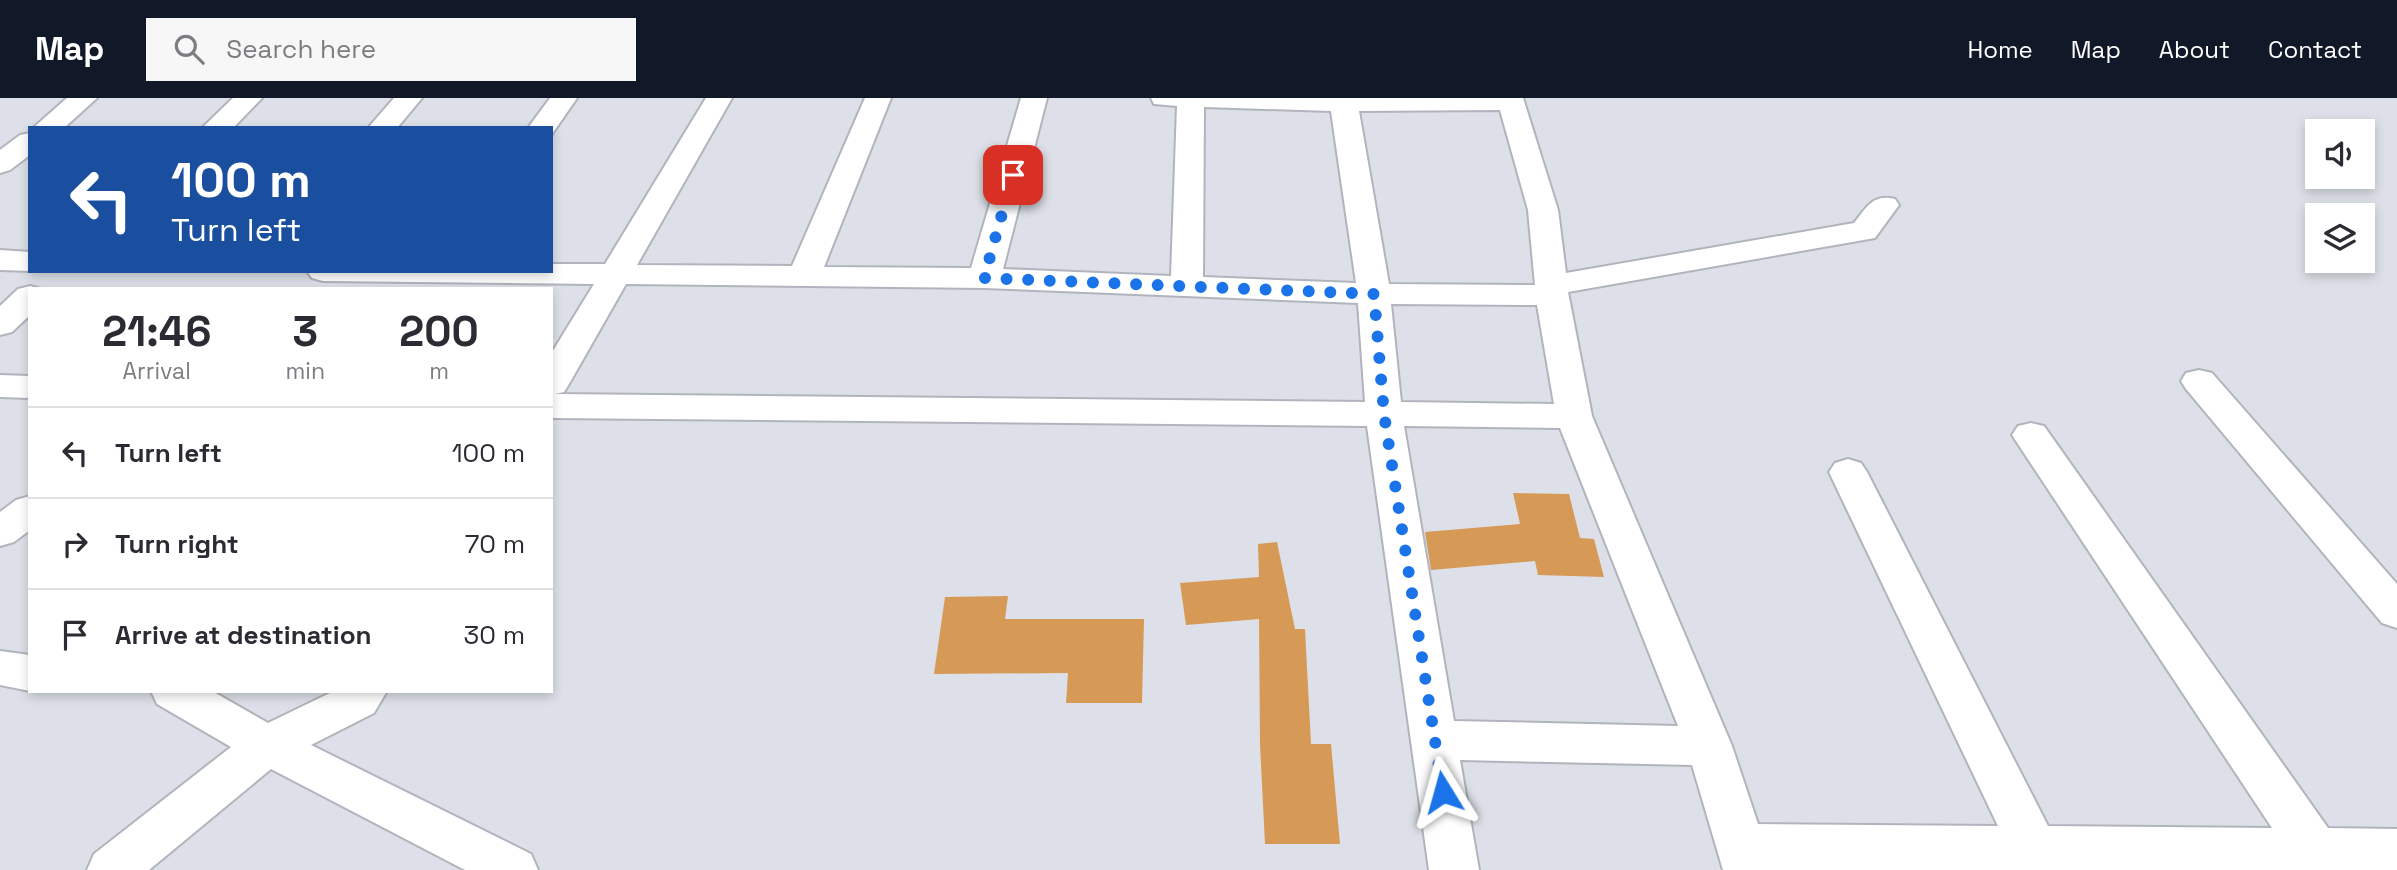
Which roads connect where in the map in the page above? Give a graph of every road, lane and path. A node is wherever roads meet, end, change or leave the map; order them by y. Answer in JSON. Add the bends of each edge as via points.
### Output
{"nodes":[{"id":1,"x":84,"y":98,"type":"edge"},
{"id":2,"x":250,"y":98,"type":"edge"},
{"id":3,"x":409,"y":98,"type":"edge"},
{"id":4,"x":564,"y":98,"type":"edge"},
{"id":5,"x":719,"y":98,"type":"edge"},
{"id":6,"x":878,"y":98,"type":"edge"},
{"id":7,"x":1034,"y":98,"type":"edge"},
{"id":8,"x":1164,"y":98,"type":"edge"},
{"id":9,"x":1191,"y":98,"type":"edge"},
{"id":10,"x":1343,"y":100,"type":"edge"},
{"id":11,"x":1511,"y":100,"type":"edge"},
{"id":12,"x":49,"y":126,"type":"edge"},
{"id":13,"x":218,"y":126,"type":"edge"},
{"id":14,"x":384,"y":126,"type":"edge"},
{"id":15,"x":543,"y":126,"type":"edge"},
{"id":16,"x":1884,"y":205,"type":"dead end"},
{"id":17,"x":0,"y":260,"type":"edge"},
{"id":18,"x":28,"y":262,"type":"edge"},
{"id":19,"x":53,"y":273,"type":"edge"},
{"id":20,"x":354,"y":273,"type":"edge"},
{"id":21,"x":618,"y":273,"type":"junction"},
{"id":22,"x":804,"y":276,"type":"junction"},
{"id":23,"x":433,"y":278,"type":"edge"},
{"id":24,"x":984,"y":278,"type":"junction"},
{"id":25,"x":39,"y":287,"type":"edge"},
{"id":26,"x":1187,"y":288,"type":"junction"},
{"id":27,"x":1551,"y":290,"type":"junction"},
{"id":28,"x":1374,"y":294,"type":"junction"},
{"id":29,"x":28,"y":298,"type":"edge"},
{"id":30,"x":0,"y":325,"type":"edge"},
{"id":31,"x":553,"y":381,"type":"edge"},
{"id":32,"x":2199,"y":381,"type":"dead end"},
{"id":33,"x":0,"y":386,"type":"edge"},
{"id":34,"x":28,"y":387,"type":"edge"},
{"id":35,"x":553,"y":406,"type":"edge"},
{"id":36,"x":1384,"y":414,"type":"junction"},
{"id":37,"x":1574,"y":416,"type":"junction"},
{"id":38,"x":2031,"y":435,"type":"dead end"},
{"id":39,"x":1848,"y":472,"type":"dead end"},
{"id":40,"x":28,"y":511,"type":"edge"},
{"id":41,"x":0,"y":532,"type":"edge"},
{"id":42,"x":2397,"y":612,"type":"edge"},
{"id":43,"x":0,"y":668,"type":"edge"},
{"id":44,"x":28,"y":673,"type":"edge"},
{"id":45,"x":176,"y":693,"type":"edge"},
{"id":46,"x":363,"y":693,"type":"edge"},
{"id":47,"x":1435,"y":740,"type":"junction"},
{"id":48,"x":267,"y":745,"type":"junction"},
{"id":49,"x":1709,"y":746,"type":"junction"},
{"id":50,"x":2397,"y":851,"type":"edge"},
{"id":51,"x":1744,"y":858,"type":"edge"},
{"id":52,"x":2039,"y":859,"type":"edge"},
{"id":53,"x":2321,"y":860,"type":"edge"},
{"id":54,"x":112,"y":870,"type":"edge"},
{"id":55,"x":513,"y":870,"type":"edge"},
{"id":56,"x":1454,"y":870,"type":"edge"}],
"edges":[{"from":1,"to":12,"type":"street"},
{"from":2,"to":13,"type":"street"},
{"from":3,"to":14,"type":"street"},
{"from":4,"to":15,"type":"street"},
{"from":5,"to":21,"type":"street"},
{"from":6,"to":22,"type":"street"},
{"from":7,"to":24,"type":"street"},
{"from":8,"to":9,"type":"street"},
{"from":9,"to":10,"type":"street"},
{"from":9,"to":26,"type":"street"},
{"from":10,"to":11,"type":"street"},
{"from":10,"to":28,"type":"street"},
{"from":11,"to":27,"type":"street","via":[[1543,210]]},
{"from":16,"to":27,"type":"street","via":[[1864,231]]},
{"from":17,"to":18,"type":"street"},
{"from":19,"to":25,"type":"street"},
{"from":20,"to":23,"type":"street"},
{"from":21,"to":22,"type":"street"},
{"from":21,"to":23,"type":"street"},
{"from":21,"to":31,"type":"street"},
{"from":22,"to":24,"type":"street"},
{"from":24,"to":26,"type":"street"},
{"from":26,"to":28,"type":"street"},
{"from":27,"to":28,"type":"street"},
{"from":27,"to":37,"type":"street"},
{"from":28,"to":36,"type":"street"},
{"from":29,"to":30,"type":"street"},
{"from":32,"to":42,"type":"street"},
{"from":33,"to":34,"type":"street"},
{"from":35,"to":36,"type":"street"},
{"from":36,"to":37,"type":"street"},
{"from":36,"to":47,"type":"street"},
{"from":37,"to":49,"type":"street"},
{"from":38,"to":53,"type":"street"},
{"from":39,"to":52,"type":"street"},
{"from":40,"to":41,"type":"street"},
{"from":43,"to":44,"type":"street"},
{"from":45,"to":48,"type":"street"},
{"from":46,"to":48,"type":"street","via":[[358,700]]},
{"from":47,"to":49,"type":"street"},
{"from":47,"to":56,"type":"street"},
{"from":48,"to":54,"type":"street"},
{"from":48,"to":55,"type":"street"},
{"from":49,"to":51,"type":"street"},
{"from":50,"to":53,"type":"street"},
{"from":51,"to":52,"type":"street"},
{"from":52,"to":53,"type":"street"}]}
